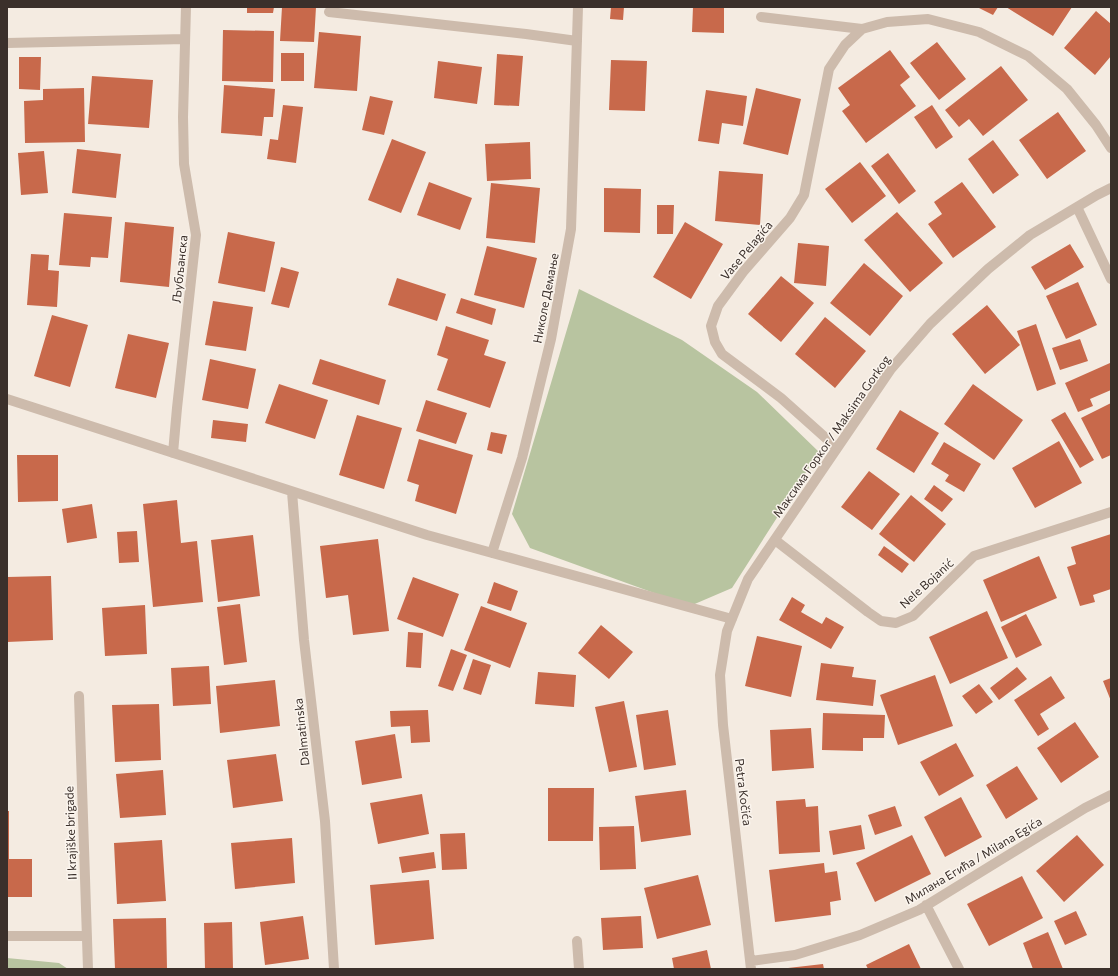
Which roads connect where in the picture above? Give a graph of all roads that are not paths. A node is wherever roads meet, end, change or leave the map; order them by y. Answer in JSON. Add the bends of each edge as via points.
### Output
{"nodes":[{"id":1,"x":186,"y":7,"type":"edge"},
{"id":2,"x":578,"y":7,"type":"edge"},
{"id":3,"x":329,"y":12,"type":"dead end"},
{"id":4,"x":761,"y":16,"type":"dead end"},
{"id":5,"x":862,"y":29,"type":"junction"},
{"id":6,"x":185,"y":39,"type":"junction"},
{"id":7,"x":577,"y":41,"type":"junction"},
{"id":8,"x":7,"y":43,"type":"edge"},
{"id":9,"x":1111,"y":148,"type":"edge"},
{"id":10,"x":1111,"y":188,"type":"edge"},
{"id":11,"x":1077,"y":207,"type":"junction"},
{"id":12,"x":1111,"y":279,"type":"edge"},
{"id":13,"x":7,"y":399,"type":"edge"},
{"id":14,"x":837,"y":448,"type":"junction"},
{"id":15,"x":173,"y":453,"type":"junction"},
{"id":16,"x":292,"y":492,"type":"junction"},
{"id":17,"x":1111,"y":512,"type":"edge"},
{"id":18,"x":775,"y":540,"type":"junction"},
{"id":19,"x":492,"y":553,"type":"junction"},
{"id":20,"x":732,"y":619,"type":"junction"},
{"id":21,"x":78,"y":696,"type":"dead end"},
{"id":22,"x":1111,"y":795,"type":"edge"},
{"id":23,"x":926,"y":905,"type":"junction"},
{"id":24,"x":7,"y":936,"type":"edge"},
{"id":25,"x":87,"y":936,"type":"junction"},
{"id":26,"x":577,"y":941,"type":"dead end"},
{"id":27,"x":751,"y":965,"type":"edge"},
{"id":28,"x":88,"y":969,"type":"edge"},
{"id":29,"x":334,"y":969,"type":"edge"},
{"id":30,"x":579,"y":969,"type":"edge"},
{"id":31,"x":959,"y":969,"type":"edge"}],
"edges":[{"from":1,"to":6,"type":"street","name":"Љубљанска"},
{"from":2,"to":7,"type":"street","name":"Николе Демање"},
{"from":3,"to":7,"type":"street"},
{"from":4,"to":5,"type":"street","name":"Vase Pelagića"},
{"from":5,"to":9,"type":"street","name":"Vase Pelagića","via":[[887,22],[928,19],[979,32],[1028,56],[1067,89]]},
{"from":5,"to":14,"type":"street","name":"Vase Pelagića","via":[[845,45],[829,70],[804,195],[790,218],[743,272],[718,306],[711,326],[722,354],[781,398]]},
{"from":6,"to":8,"type":"street"},
{"from":6,"to":15,"type":"street","name":"Љубљанска","via":[[184,164],[196,236]]},
{"from":7,"to":19,"type":"street","name":"Николе Демање","via":[[572,229],[551,339],[522,458]]},
{"from":10,"to":11,"type":"street","name":"Максима Горког / Maksima Gorkog"},
{"from":11,"to":12,"type":"street"},
{"from":11,"to":14,"type":"street","name":"Максима Горког / Maksima Gorkog","via":[[1030,235],[988,269],[930,324],[891,369]]},
{"from":13,"to":15,"type":"street"},
{"from":14,"to":18,"type":"street","name":"Максима Горког / Maksima Gorkog"},
{"from":15,"to":16,"type":"street"},
{"from":16,"to":19,"type":"street","via":[[427,536]]},
{"from":16,"to":29,"type":"street","name":"Dalmatinska","via":[[304,640],[325,822]]},
{"from":17,"to":18,"type":"street","name":"Nele Bojanić","via":[[974,556],[912,616],[896,623],[881,621]]},
{"from":18,"to":20,"type":"street","name":"Максима Горког / Maksima Gorkog","via":[[748,579]]},
{"from":19,"to":20,"type":"street"},
{"from":20,"to":27,"type":"street","name":"Petra Kočića","via":[[727,631],[720,675],[722,726]]},
{"from":21,"to":25,"type":"street","name":"II krajiške brigade"},
{"from":22,"to":23,"type":"street","name":"Милана Егића / Milana Egića","via":[[1085,808]]},
{"from":23,"to":27,"type":"street","name":"Милана Егића / Milana Egića","via":[[860,935],[795,955]]},
{"from":23,"to":31,"type":"street"},
{"from":24,"to":25,"type":"street"},
{"from":25,"to":28,"type":"street","name":"II krajiške brigade"},
{"from":26,"to":30,"type":"street"}]}
